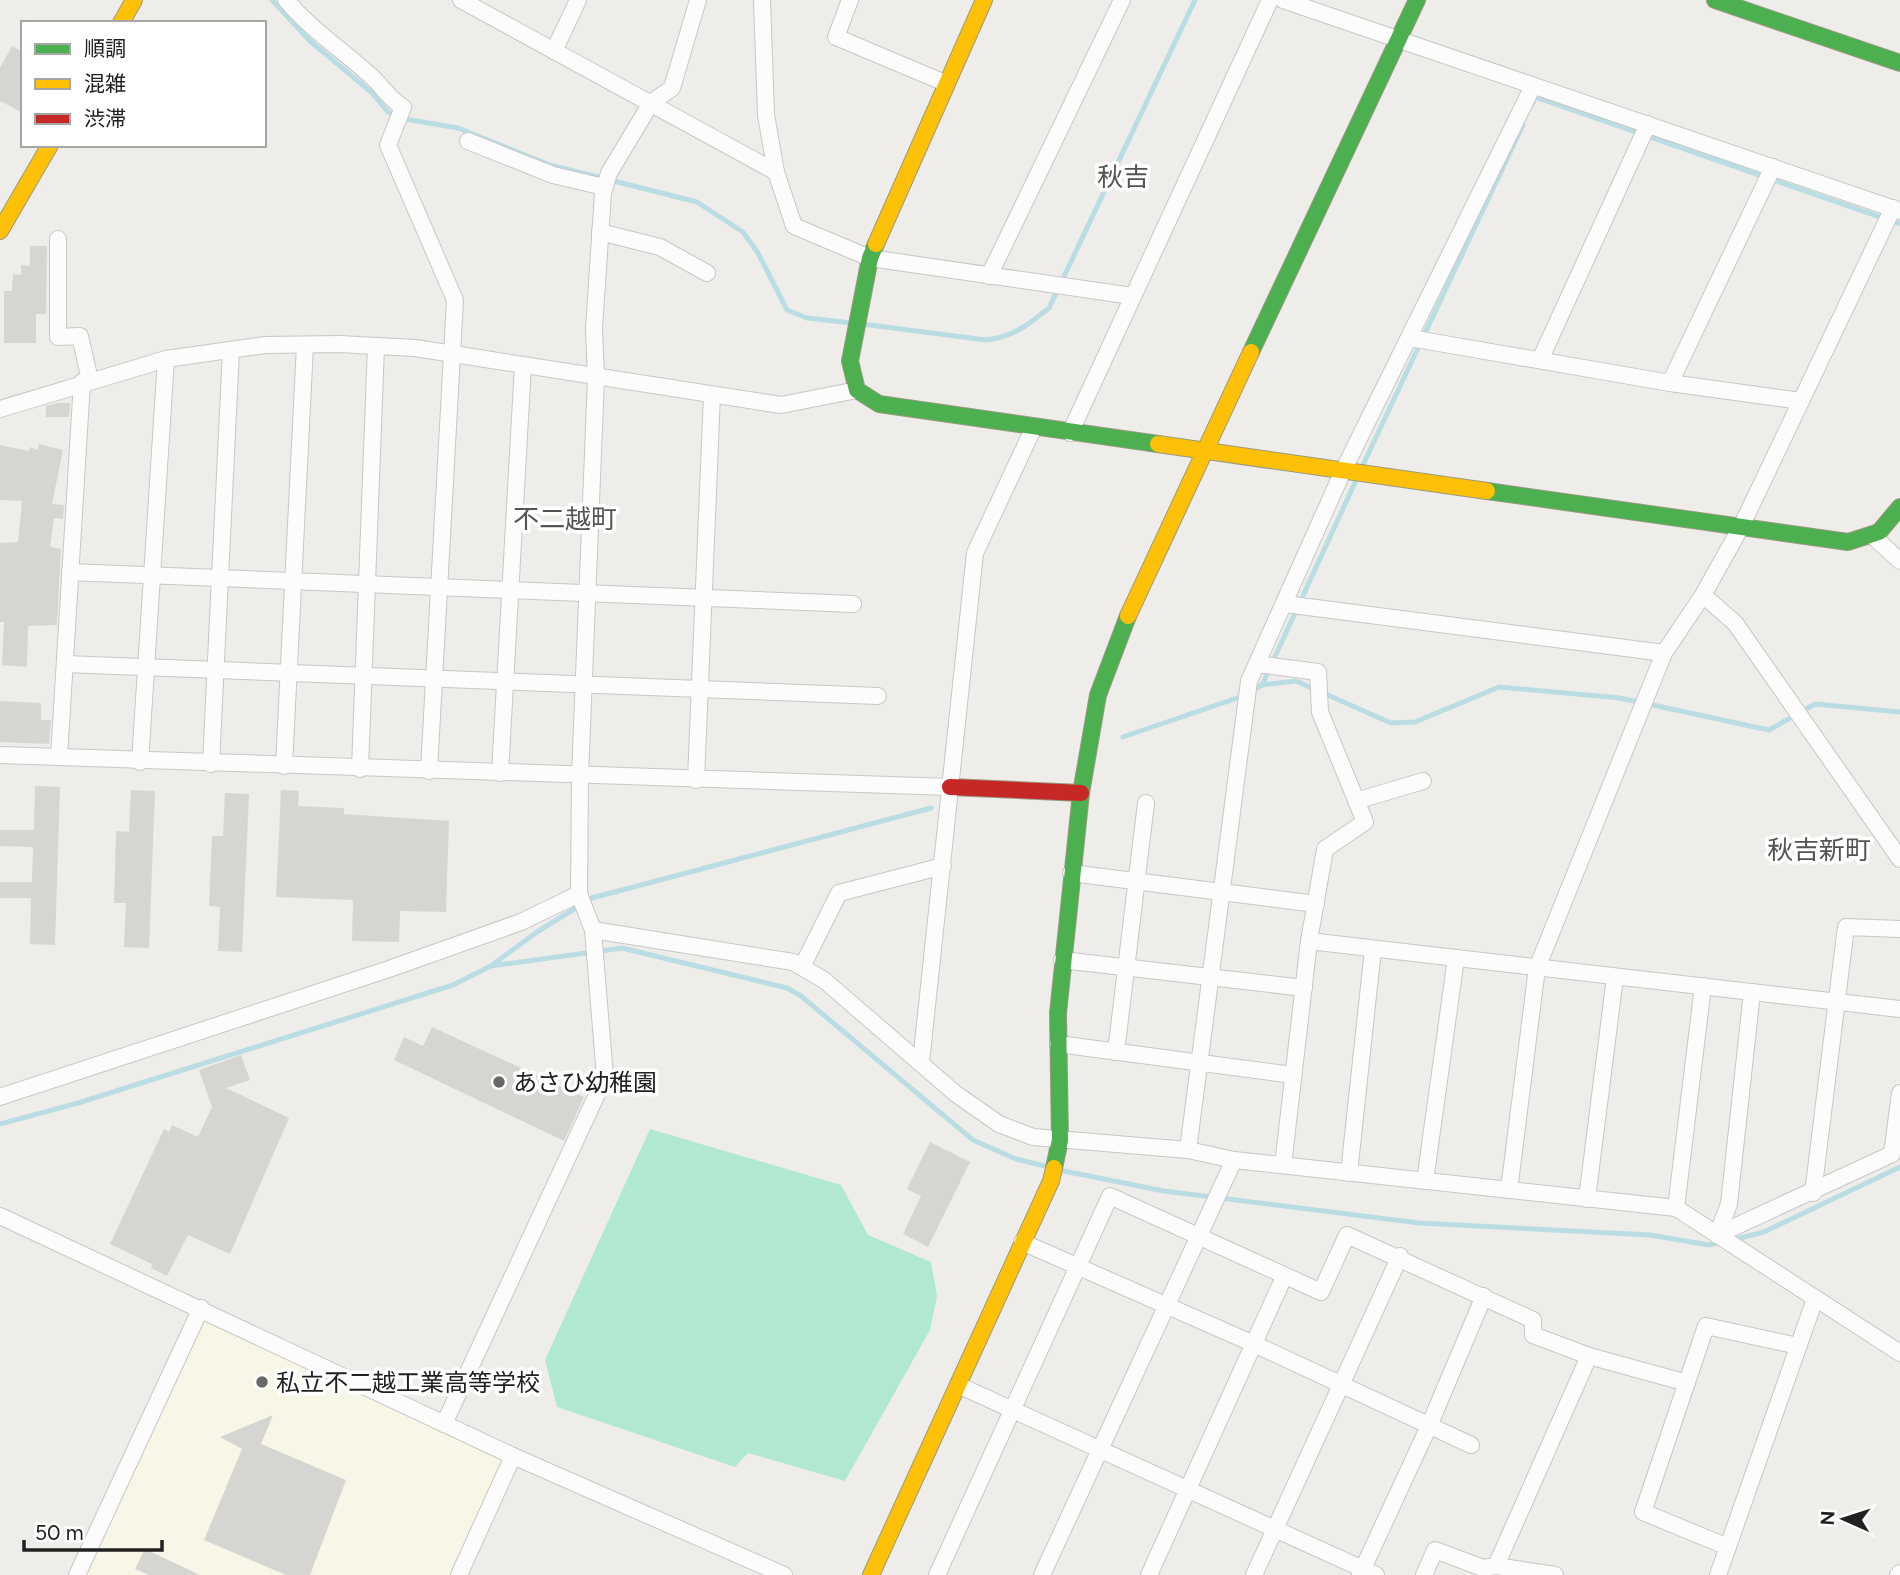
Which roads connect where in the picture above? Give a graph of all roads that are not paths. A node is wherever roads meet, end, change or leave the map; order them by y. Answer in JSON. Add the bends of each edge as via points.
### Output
{"nodes":[{"id":1,"x":134,"y":0,"type":"edge"},
{"id":2,"x":286,"y":0,"type":"edge"},
{"id":3,"x":461,"y":0,"type":"edge"},
{"id":4,"x":578,"y":0,"type":"edge"},
{"id":5,"x":698,"y":0,"type":"edge"},
{"id":6,"x":762,"y":0,"type":"edge"},
{"id":7,"x":850,"y":0,"type":"edge"},
{"id":8,"x":984,"y":0,"type":"edge"},
{"id":9,"x":1122,"y":0,"type":"edge"},
{"id":10,"x":1270,"y":0,"type":"edge"},
{"id":11,"x":1283,"y":0,"type":"edge"},
{"id":12,"x":1417,"y":0,"type":"edge"},
{"id":13,"x":1715,"y":0,"type":"edge"},
{"id":14,"x":122,"y":21,"type":"edge"},
{"id":15,"x":1398,"y":41,"type":"junction"},
{"id":16,"x":554,"y":51,"type":"junction"},
{"id":17,"x":1900,"y":63,"type":"edge"},
{"id":18,"x":945,"y":83,"type":"junction"},
{"id":19,"x":1533,"y":86,"type":"junction"},
{"id":20,"x":651,"y":103,"type":"junction"},
{"id":21,"x":1648,"y":124,"type":"junction"},
{"id":22,"x":468,"y":141,"type":"dead end"},
{"id":23,"x":49,"y":147,"type":"edge"},
{"id":24,"x":1773,"y":167,"type":"junction"},
{"id":25,"x":776,"y":172,"type":"junction"},
{"id":26,"x":607,"y":180,"type":"junction"},
{"id":27,"x":1896,"y":209,"type":"edge"},
{"id":28,"x":0,"y":230,"type":"edge"},
{"id":29,"x":600,"y":232,"type":"junction"},
{"id":30,"x":58,"y":239,"type":"dead end"},
{"id":31,"x":870,"y":258,"type":"junction"},
{"id":32,"x":707,"y":273,"type":"dead end"},
{"id":33,"x":989,"y":276,"type":"junction"},
{"id":34,"x":1132,"y":296,"type":"junction"},
{"id":35,"x":1410,"y":338,"type":"junction"},
{"id":36,"x":306,"y":345,"type":"junction"},
{"id":37,"x":376,"y":346,"type":"junction"},
{"id":38,"x":231,"y":350,"type":"junction"},
{"id":39,"x":450,"y":354,"type":"junction"},
{"id":40,"x":166,"y":359,"type":"junction"},
{"id":41,"x":1540,"y":360,"type":"junction"},
{"id":42,"x":523,"y":365,"type":"junction"},
{"id":43,"x":596,"y":378,"type":"junction"},
{"id":44,"x":86,"y":381,"type":"junction"},
{"id":45,"x":1670,"y":383,"type":"junction"},
{"id":46,"x":857,"y":390,"type":"junction"},
{"id":47,"x":712,"y":395,"type":"junction"},
{"id":48,"x":1801,"y":401,"type":"junction"},
{"id":49,"x":0,"y":409,"type":"edge"},
{"id":50,"x":1034,"y":427,"type":"junction"},
{"id":51,"x":1070,"y":433,"type":"junction"},
{"id":52,"x":1203,"y":452,"type":"junction"},
{"id":53,"x":1343,"y":471,"type":"junction"},
{"id":54,"x":1900,"y":507,"type":"edge"},
{"id":55,"x":1741,"y":527,"type":"junction"},
{"id":56,"x":1875,"y":538,"type":"junction"},
{"id":57,"x":1900,"y":561,"type":"edge"},
{"id":58,"x":70,"y":572,"type":"junction"},
{"id":59,"x":152,"y":576,"type":"junction"},
{"id":60,"x":219,"y":579,"type":"junction"},
{"id":61,"x":293,"y":581,"type":"junction"},
{"id":62,"x":367,"y":584,"type":"junction"},
{"id":63,"x":439,"y":587,"type":"junction"},
{"id":64,"x":510,"y":590,"type":"junction"},
{"id":65,"x":587,"y":593,"type":"junction"},
{"id":66,"x":1703,"y":595,"type":"junction"},
{"id":67,"x":703,"y":598,"type":"junction"},
{"id":68,"x":853,"y":604,"type":"dead end"},
{"id":69,"x":1285,"y":604,"type":"junction"},
{"id":70,"x":1664,"y":653,"type":"junction"},
{"id":71,"x":65,"y":664,"type":"junction"},
{"id":72,"x":1257,"y":664,"type":"junction"},
{"id":73,"x":146,"y":667,"type":"junction"},
{"id":74,"x":215,"y":670,"type":"junction"},
{"id":75,"x":289,"y":673,"type":"junction"},
{"id":76,"x":364,"y":676,"type":"junction"},
{"id":77,"x":434,"y":678,"type":"junction"},
{"id":78,"x":505,"y":681,"type":"junction"},
{"id":79,"x":584,"y":684,"type":"junction"},
{"id":80,"x":699,"y":689,"type":"junction"},
{"id":81,"x":878,"y":696,"type":"dead end"},
{"id":82,"x":0,"y":755,"type":"edge"},
{"id":83,"x":59,"y":757,"type":"junction"},
{"id":84,"x":140,"y":762,"type":"junction"},
{"id":85,"x":211,"y":764,"type":"junction"},
{"id":86,"x":284,"y":766,"type":"junction"},
{"id":87,"x":360,"y":769,"type":"junction"},
{"id":88,"x":429,"y":771,"type":"junction"},
{"id":89,"x":500,"y":773,"type":"junction"},
{"id":90,"x":580,"y":776,"type":"junction"},
{"id":91,"x":696,"y":780,"type":"junction"},
{"id":92,"x":1423,"y":781,"type":"dead end"},
{"id":93,"x":950,"y":788,"type":"junction"},
{"id":94,"x":1081,"y":793,"type":"junction"},
{"id":95,"x":1356,"y":800,"type":"junction"},
{"id":96,"x":1146,"y":803,"type":"dead end"},
{"id":97,"x":1900,"y":859,"type":"edge"},
{"id":98,"x":943,"y":866,"type":"junction"},
{"id":99,"x":1071,"y":873,"type":"junction"},
{"id":100,"x":1137,"y":881,"type":"junction"},
{"id":101,"x":1221,"y":892,"type":"junction"},
{"id":102,"x":579,"y":894,"type":"junction"},
{"id":103,"x":1316,"y":904,"type":"junction"},
{"id":104,"x":1900,"y":929,"type":"edge"},
{"id":105,"x":593,"y":930,"type":"junction"},
{"id":106,"x":1309,"y":941,"type":"junction"},
{"id":107,"x":1373,"y":949,"type":"junction"},
{"id":108,"x":1456,"y":958,"type":"junction"},
{"id":109,"x":1062,"y":960,"type":"junction"},
{"id":110,"x":802,"y":967,"type":"junction"},
{"id":111,"x":1126,"y":968,"type":"junction"},
{"id":112,"x":1537,"y":968,"type":"junction"},
{"id":113,"x":1615,"y":977,"type":"junction"},
{"id":114,"x":1210,"y":978,"type":"junction"},
{"id":115,"x":1703,"y":986,"type":"junction"},
{"id":116,"x":1304,"y":988,"type":"junction"},
{"id":117,"x":1752,"y":992,"type":"junction"},
{"id":118,"x":1837,"y":1002,"type":"junction"},
{"id":119,"x":1900,"y":1009,"type":"edge"},
{"id":120,"x":1058,"y":1044,"type":"junction"},
{"id":121,"x":1116,"y":1052,"type":"junction"},
{"id":122,"x":921,"y":1062,"type":"junction"},
{"id":123,"x":1199,"y":1062,"type":"junction"},
{"id":124,"x":1293,"y":1075,"type":"junction"},
{"id":125,"x":1900,"y":1093,"type":"edge"},
{"id":126,"x":0,"y":1097,"type":"edge"},
{"id":127,"x":1060,"y":1140,"type":"junction"},
{"id":128,"x":1188,"y":1150,"type":"junction"},
{"id":129,"x":1234,"y":1160,"type":"junction"},
{"id":130,"x":1283,"y":1165,"type":"junction"},
{"id":131,"x":1349,"y":1173,"type":"junction"},
{"id":132,"x":1425,"y":1181,"type":"junction"},
{"id":133,"x":1509,"y":1190,"type":"junction"},
{"id":134,"x":1813,"y":1193,"type":"junction"},
{"id":135,"x":1587,"y":1199,"type":"junction"},
{"id":136,"x":1676,"y":1208,"type":"junction"},
{"id":137,"x":0,"y":1216,"type":"edge"},
{"id":138,"x":1717,"y":1235,"type":"junction"},
{"id":139,"x":1199,"y":1236,"type":"junction"},
{"id":140,"x":1022,"y":1242,"type":"junction"},
{"id":141,"x":1400,"y":1256,"type":"junction"},
{"id":142,"x":1079,"y":1266,"type":"junction"},
{"id":143,"x":1284,"y":1277,"type":"junction"},
{"id":144,"x":1484,"y":1296,"type":"junction"},
{"id":145,"x":1815,"y":1299,"type":"junction"},
{"id":146,"x":1167,"y":1306,"type":"junction"},
{"id":147,"x":201,"y":1308,"type":"junction"},
{"id":148,"x":1254,"y":1344,"type":"junction"},
{"id":149,"x":1798,"y":1346,"type":"junction"},
{"id":150,"x":1900,"y":1353,"type":"edge"},
{"id":151,"x":1589,"y":1356,"type":"junction"},
{"id":152,"x":1687,"y":1383,"type":"junction"},
{"id":153,"x":1340,"y":1384,"type":"junction"},
{"id":154,"x":958,"y":1385,"type":"junction"},
{"id":155,"x":1013,"y":1411,"type":"junction"},
{"id":156,"x":444,"y":1423,"type":"junction"},
{"id":157,"x":1429,"y":1426,"type":"junction"},
{"id":158,"x":1471,"y":1446,"type":"dead end"},
{"id":159,"x":1099,"y":1451,"type":"junction"},
{"id":160,"x":513,"y":1456,"type":"junction"},
{"id":161,"x":1188,"y":1490,"type":"junction"},
{"id":162,"x":1275,"y":1529,"type":"junction"},
{"id":163,"x":1728,"y":1547,"type":"junction"},
{"id":164,"x":1496,"y":1566,"type":"junction"},
{"id":165,"x":1366,"y":1573,"type":"edge"},
{"id":166,"x":77,"y":1575,"type":"edge"},
{"id":167,"x":458,"y":1575,"type":"edge"},
{"id":168,"x":784,"y":1575,"type":"edge"},
{"id":169,"x":871,"y":1575,"type":"edge"},
{"id":170,"x":937,"y":1575,"type":"edge"},
{"id":171,"x":1042,"y":1575,"type":"edge"},
{"id":172,"x":1149,"y":1575,"type":"edge"},
{"id":173,"x":1254,"y":1575,"type":"edge"},
{"id":174,"x":1424,"y":1575,"type":"edge"},
{"id":175,"x":1555,"y":1575,"type":"edge"},
{"id":176,"x":1718,"y":1575,"type":"edge"}],
"edges":[{"from":1,"to":14,"type":"street"},
{"from":2,"to":39,"type":"street","via":[[307,25],[339,47],[403,107],[388,145],[455,300]]},
{"from":3,"to":16,"type":"street"},
{"from":4,"to":16,"type":"street"},
{"from":5,"to":20,"type":"street","via":[[672,88]]},
{"from":6,"to":25,"type":"street","via":[[766,115]]},
{"from":7,"to":18,"type":"street","via":[[836,37]]},
{"from":8,"to":18,"type":"street"},
{"from":9,"to":33,"type":"street"},
{"from":10,"to":34,"type":"street"},
{"from":11,"to":15,"type":"street"},
{"from":12,"to":15,"type":"street"},
{"from":13,"to":17,"type":"street"},
{"from":15,"to":19,"type":"street"},
{"from":15,"to":52,"type":"street"},
{"from":16,"to":20,"type":"street"},
{"from":18,"to":31,"type":"street"},
{"from":19,"to":21,"type":"street"},
{"from":19,"to":35,"type":"street"},
{"from":20,"to":25,"type":"street"},
{"from":20,"to":26,"type":"street"},
{"from":21,"to":24,"type":"street"},
{"from":21,"to":41,"type":"street"},
{"from":22,"to":26,"type":"street","via":[[553,174]]},
{"from":23,"to":28,"type":"street"},
{"from":24,"to":27,"type":"street"},
{"from":24,"to":45,"type":"street"},
{"from":25,"to":31,"type":"street","via":[[794,226]]},
{"from":26,"to":29,"type":"street"},
{"from":27,"to":48,"type":"street"},
{"from":29,"to":32,"type":"street","via":[[660,247]]},
{"from":29,"to":43,"type":"street"},
{"from":30,"to":44,"type":"street","via":[[58,337],[80,336]]},
{"from":31,"to":33,"type":"street"},
{"from":31,"to":46,"type":"street","via":[[850,361]]},
{"from":33,"to":34,"type":"street"},
{"from":34,"to":51,"type":"street"},
{"from":35,"to":41,"type":"street"},
{"from":35,"to":53,"type":"street"},
{"from":36,"to":37,"type":"street"},
{"from":36,"to":38,"type":"street"},
{"from":36,"to":61,"type":"street"},
{"from":37,"to":39,"type":"street"},
{"from":37,"to":62,"type":"street"},
{"from":38,"to":40,"type":"street"},
{"from":38,"to":60,"type":"street"},
{"from":39,"to":42,"type":"street"},
{"from":39,"to":63,"type":"street"},
{"from":40,"to":44,"type":"street"},
{"from":40,"to":59,"type":"street"},
{"from":41,"to":45,"type":"street"},
{"from":42,"to":43,"type":"street"},
{"from":42,"to":64,"type":"street"},
{"from":43,"to":47,"type":"street"},
{"from":43,"to":65,"type":"street"},
{"from":44,"to":49,"type":"street"},
{"from":44,"to":58,"type":"street"},
{"from":45,"to":48,"type":"street"},
{"from":46,"to":47,"type":"street","via":[[780,405]]},
{"from":46,"to":50,"type":"street","via":[[879,404]]},
{"from":47,"to":67,"type":"street"},
{"from":48,"to":55,"type":"street"},
{"from":50,"to":51,"type":"street"},
{"from":50,"to":93,"type":"street","via":[[975,553]]},
{"from":51,"to":52,"type":"street"},
{"from":52,"to":53,"type":"street"},
{"from":52,"to":94,"type":"street","via":[[1131,607],[1098,695]]},
{"from":53,"to":55,"type":"street"},
{"from":53,"to":69,"type":"street"},
{"from":54,"to":56,"type":"street","via":[[1894,521]]},
{"from":55,"to":56,"type":"street","via":[[1848,541]]},
{"from":55,"to":66,"type":"street"},
{"from":56,"to":57,"type":"street"},
{"from":58,"to":59,"type":"street"},
{"from":58,"to":71,"type":"street"},
{"from":59,"to":60,"type":"street"},
{"from":59,"to":73,"type":"street"},
{"from":60,"to":61,"type":"street"},
{"from":60,"to":74,"type":"street"},
{"from":61,"to":62,"type":"street"},
{"from":61,"to":75,"type":"street"},
{"from":62,"to":63,"type":"street"},
{"from":62,"to":76,"type":"street"},
{"from":63,"to":64,"type":"street"},
{"from":63,"to":77,"type":"street"},
{"from":64,"to":65,"type":"street"},
{"from":64,"to":78,"type":"street"},
{"from":65,"to":67,"type":"street"},
{"from":65,"to":79,"type":"street"},
{"from":66,"to":70,"type":"street"},
{"from":66,"to":97,"type":"street","via":[[1735,623]]},
{"from":67,"to":68,"type":"street"},
{"from":67,"to":80,"type":"street"},
{"from":69,"to":70,"type":"street"},
{"from":69,"to":72,"type":"street"},
{"from":70,"to":112,"type":"street"},
{"from":71,"to":73,"type":"street"},
{"from":71,"to":83,"type":"street"},
{"from":72,"to":95,"type":"street","via":[[1318,672],[1320,712]]},
{"from":72,"to":101,"type":"street","via":[[1249,681]]},
{"from":73,"to":74,"type":"street"},
{"from":73,"to":84,"type":"street"},
{"from":74,"to":75,"type":"street"},
{"from":74,"to":85,"type":"street"},
{"from":75,"to":76,"type":"street"},
{"from":75,"to":86,"type":"street"},
{"from":76,"to":77,"type":"street"},
{"from":76,"to":87,"type":"street"},
{"from":77,"to":78,"type":"street"},
{"from":77,"to":88,"type":"street"},
{"from":78,"to":79,"type":"street"},
{"from":78,"to":89,"type":"street"},
{"from":79,"to":80,"type":"street"},
{"from":79,"to":90,"type":"street"},
{"from":80,"to":81,"type":"street"},
{"from":80,"to":91,"type":"street"},
{"from":82,"to":83,"type":"street"},
{"from":83,"to":84,"type":"street"},
{"from":84,"to":85,"type":"street"},
{"from":85,"to":86,"type":"street"},
{"from":86,"to":87,"type":"street"},
{"from":87,"to":88,"type":"street"},
{"from":88,"to":89,"type":"street"},
{"from":89,"to":90,"type":"street"},
{"from":90,"to":91,"type":"street"},
{"from":90,"to":102,"type":"street"},
{"from":91,"to":93,"type":"street"},
{"from":92,"to":95,"type":"street"},
{"from":93,"to":94,"type":"street"},
{"from":93,"to":98,"type":"street"},
{"from":94,"to":99,"type":"street"},
{"from":95,"to":103,"type":"street","via":[[1364,822],[1325,849]]},
{"from":96,"to":100,"type":"street"},
{"from":98,"to":110,"type":"street","via":[[839,893]]},
{"from":98,"to":122,"type":"street"},
{"from":99,"to":100,"type":"street"},
{"from":99,"to":109,"type":"street"},
{"from":100,"to":101,"type":"street"},
{"from":100,"to":111,"type":"street"},
{"from":101,"to":103,"type":"street"},
{"from":101,"to":114,"type":"street"},
{"from":102,"to":105,"type":"street"},
{"from":102,"to":126,"type":"street","via":[[521,922],[389,969]]},
{"from":103,"to":106,"type":"street"},
{"from":104,"to":118,"type":"street","via":[[1846,927]]},
{"from":105,"to":110,"type":"street"},
{"from":105,"to":156,"type":"street","via":[[605,1077]]},
{"from":106,"to":107,"type":"street"},
{"from":106,"to":116,"type":"street"},
{"from":107,"to":108,"type":"street"},
{"from":107,"to":131,"type":"street"},
{"from":108,"to":112,"type":"street"},
{"from":108,"to":132,"type":"street"},
{"from":109,"to":111,"type":"street"},
{"from":109,"to":120,"type":"street"},
{"from":110,"to":122,"type":"street","via":[[824,980]]},
{"from":111,"to":114,"type":"street"},
{"from":111,"to":121,"type":"street"},
{"from":112,"to":113,"type":"street"},
{"from":112,"to":133,"type":"street"},
{"from":113,"to":115,"type":"street"},
{"from":113,"to":135,"type":"street"},
{"from":114,"to":116,"type":"street"},
{"from":114,"to":123,"type":"street"},
{"from":115,"to":117,"type":"street"},
{"from":115,"to":136,"type":"street"},
{"from":116,"to":124,"type":"street"},
{"from":117,"to":118,"type":"street"},
{"from":117,"to":138,"type":"street","via":[[1729,1204]]},
{"from":118,"to":119,"type":"street"},
{"from":118,"to":134,"type":"street"},
{"from":120,"to":121,"type":"street"},
{"from":120,"to":127,"type":"street"},
{"from":121,"to":123,"type":"street"},
{"from":122,"to":127,"type":"street","via":[[999,1124]]},
{"from":123,"to":124,"type":"street"},
{"from":123,"to":128,"type":"street"},
{"from":124,"to":130,"type":"street"},
{"from":125,"to":134,"type":"street","via":[[1892,1154]]},
{"from":127,"to":128,"type":"street"},
{"from":127,"to":140,"type":"street","via":[[1051,1181]]},
{"from":128,"to":129,"type":"street"},
{"from":129,"to":130,"type":"street"},
{"from":129,"to":139,"type":"street"},
{"from":130,"to":131,"type":"street"},
{"from":131,"to":132,"type":"street"},
{"from":132,"to":133,"type":"street"},
{"from":133,"to":135,"type":"street"},
{"from":134,"to":138,"type":"street"},
{"from":135,"to":136,"type":"street"},
{"from":136,"to":138,"type":"street"},
{"from":137,"to":147,"type":"street"},
{"from":138,"to":145,"type":"street"},
{"from":139,"to":142,"type":"street","via":[[1110,1195]]},
{"from":139,"to":143,"type":"street"},
{"from":139,"to":146,"type":"street"},
{"from":140,"to":142,"type":"street"},
{"from":140,"to":154,"type":"street"},
{"from":141,"to":143,"type":"street","via":[[1347,1235],[1321,1292]]},
{"from":141,"to":144,"type":"street"},
{"from":141,"to":153,"type":"street"},
{"from":142,"to":146,"type":"street"},
{"from":142,"to":155,"type":"street"},
{"from":143,"to":148,"type":"street"},
{"from":144,"to":151,"type":"street","via":[[1533,1320],[1533,1335]]},
{"from":144,"to":157,"type":"street"},
{"from":145,"to":149,"type":"street"},
{"from":145,"to":150,"type":"street"},
{"from":146,"to":148,"type":"street"},
{"from":146,"to":159,"type":"street"},
{"from":147,"to":156,"type":"street"},
{"from":147,"to":166,"type":"street"},
{"from":148,"to":153,"type":"street"},
{"from":148,"to":161,"type":"street"},
{"from":149,"to":152,"type":"street","via":[[1706,1326]]},
{"from":149,"to":163,"type":"street"},
{"from":151,"to":152,"type":"street"},
{"from":151,"to":164,"type":"street"},
{"from":152,"to":163,"type":"street","via":[[1643,1512]]},
{"from":153,"to":157,"type":"street"},
{"from":153,"to":162,"type":"street"},
{"from":154,"to":155,"type":"street"},
{"from":154,"to":169,"type":"street"},
{"from":155,"to":159,"type":"street"},
{"from":155,"to":170,"type":"street"},
{"from":156,"to":160,"type":"street"},
{"from":157,"to":158,"type":"street"},
{"from":157,"to":165,"type":"street"},
{"from":159,"to":161,"type":"street"},
{"from":159,"to":171,"type":"street"},
{"from":160,"to":167,"type":"street"},
{"from":160,"to":168,"type":"street"},
{"from":161,"to":162,"type":"street"},
{"from":161,"to":172,"type":"street"},
{"from":162,"to":165,"type":"street"},
{"from":162,"to":173,"type":"street"},
{"from":163,"to":176,"type":"street"},
{"from":164,"to":174,"type":"street","via":[[1483,1568],[1435,1550]]},
{"from":164,"to":175,"type":"street"}]}
